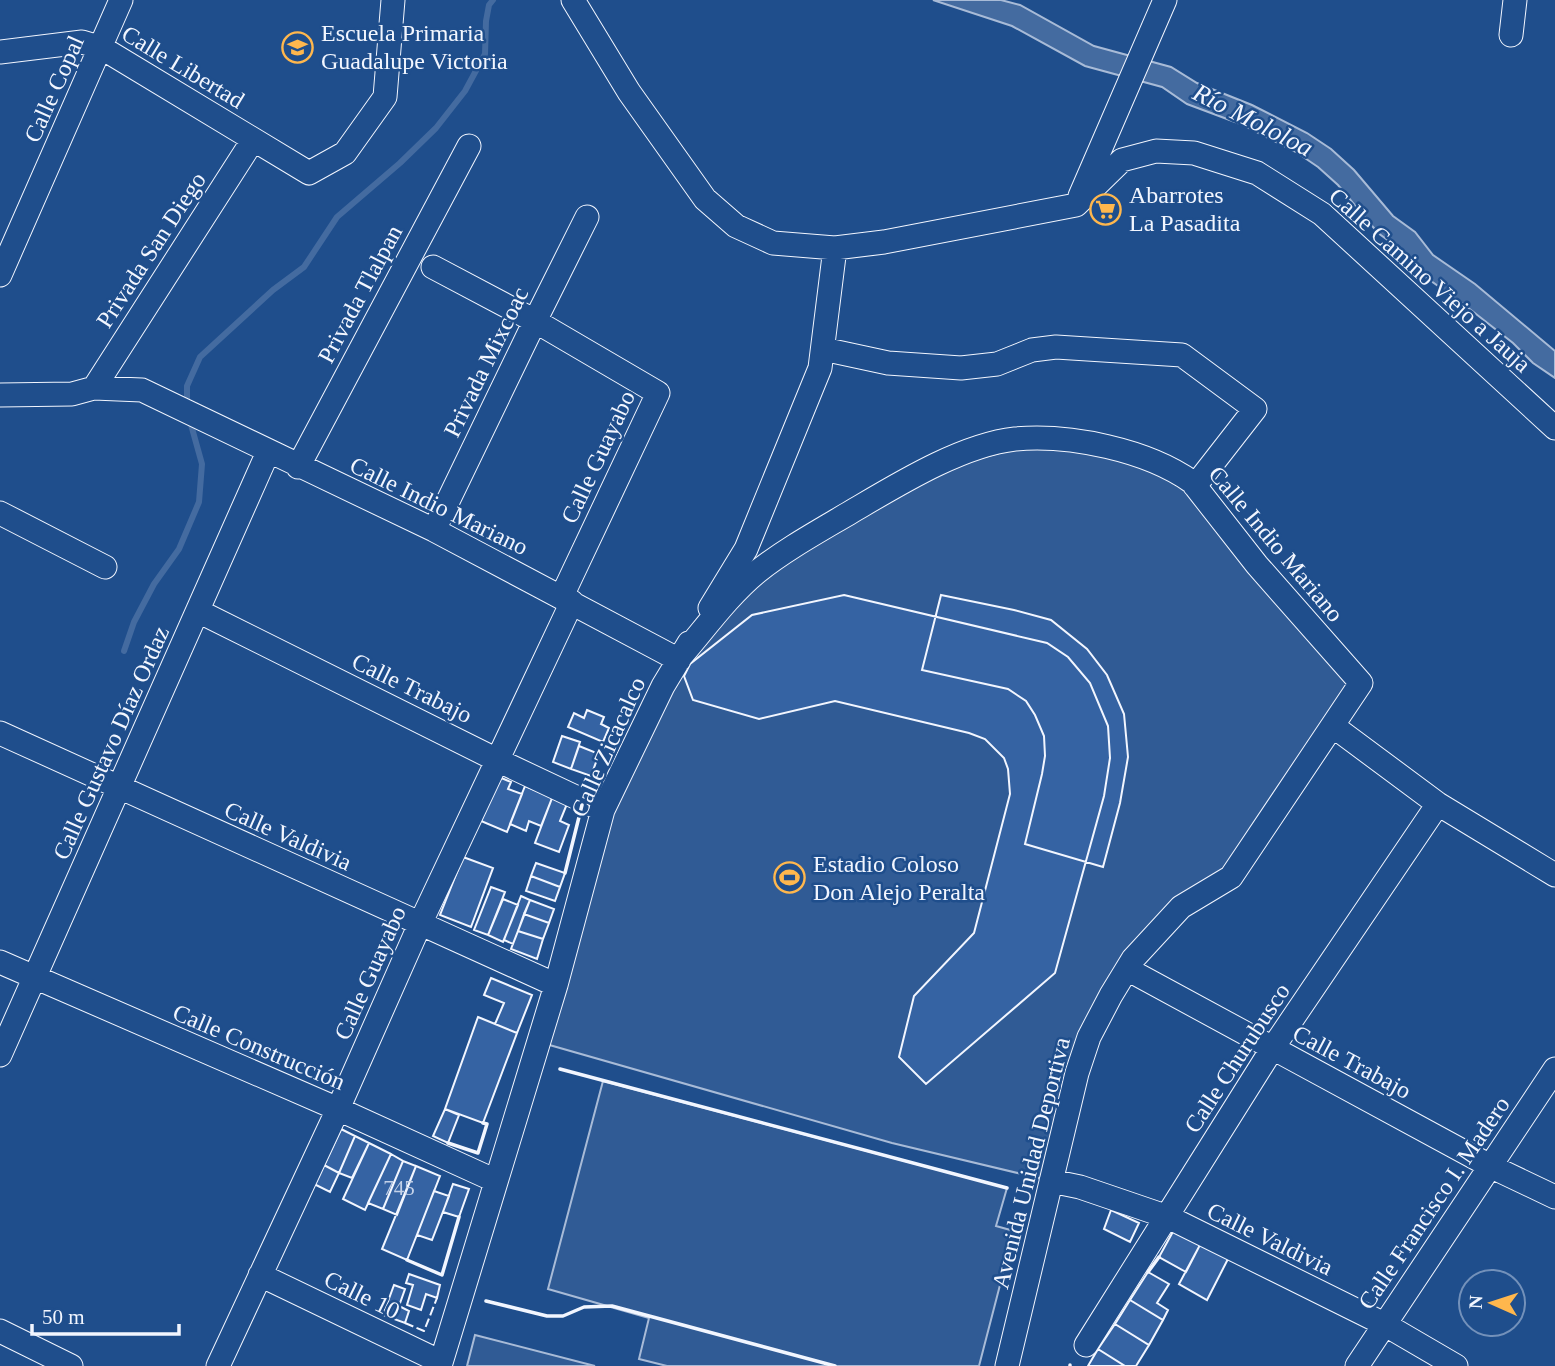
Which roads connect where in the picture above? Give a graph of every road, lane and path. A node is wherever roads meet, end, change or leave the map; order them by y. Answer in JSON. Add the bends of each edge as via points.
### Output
{"nodes":[{"id":1,"x":121,"y":0,"type":"edge"},
{"id":2,"x":393,"y":0,"type":"edge"},
{"id":3,"x":573,"y":0,"type":"edge"},
{"id":4,"x":1165,"y":0,"type":"edge"},
{"id":5,"x":1516,"y":0,"type":"edge"},
{"id":6,"x":1511,"y":35,"type":"dead end"},
{"id":7,"x":102,"y":48,"type":"junction"},
{"id":8,"x":0,"y":52,"type":"edge"},
{"id":9,"x":253,"y":140,"type":"junction"},
{"id":10,"x":469,"y":146,"type":"dead end"},
{"id":11,"x":1076,"y":205,"type":"junction"},
{"id":12,"x":587,"y":217,"type":"dead end"},
{"id":13,"x":835,"y":248,"type":"junction"},
{"id":14,"x":433,"y":267,"type":"dead end"},
{"id":15,"x":0,"y":275,"type":"edge"},
{"id":16,"x":535,"y":321,"type":"junction"},
{"id":17,"x":823,"y":349,"type":"junction"},
{"id":18,"x":94,"y":388,"type":"junction"},
{"id":19,"x":0,"y":395,"type":"edge"},
{"id":20,"x":1555,"y":428,"type":"edge"},
{"id":21,"x":268,"y":452,"type":"junction"},
{"id":22,"x":298,"y":467,"type":"junction"},
{"id":23,"x":1195,"y":486,"type":"junction"},
{"id":24,"x":0,"y":513,"type":"edge"},
{"id":25,"x":435,"y":530,"type":"junction"},
{"id":26,"x":105,"y":567,"type":"dead end"},
{"id":27,"x":567,"y":599,"type":"junction"},
{"id":28,"x":198,"y":611,"type":"junction"},
{"id":29,"x":680,"y":657,"type":"junction"},
{"id":30,"x":1333,"y":726,"type":"junction"},
{"id":31,"x":0,"y":733,"type":"edge"},
{"id":32,"x":497,"y":760,"type":"junction"},
{"id":33,"x":120,"y":788,"type":"junction"},
{"id":34,"x":1438,"y":804,"type":"junction"},
{"id":35,"x":603,"y":810,"type":"junction"},
{"id":36,"x":1555,"y":875,"type":"edge"},
{"id":37,"x":420,"y":924,"type":"junction"},
{"id":38,"x":0,"y":962,"type":"edge"},
{"id":39,"x":1127,"y":969,"type":"junction"},
{"id":40,"x":35,"y":979,"type":"junction"},
{"id":41,"x":556,"y":985,"type":"junction"},
{"id":42,"x":1272,"y":1049,"type":"junction"},
{"id":43,"x":0,"y":1055,"type":"edge"},
{"id":44,"x":1555,"y":1069,"type":"edge"},
{"id":45,"x":338,"y":1109,"type":"junction"},
{"id":46,"x":1492,"y":1167,"type":"junction"},
{"id":47,"x":496,"y":1181,"type":"junction"},
{"id":48,"x":1052,"y":1181,"type":"junction"},
{"id":49,"x":1555,"y":1198,"type":"edge"},
{"id":50,"x":1168,"y":1217,"type":"junction"},
{"id":51,"x":260,"y":1275,"type":"junction"},
{"id":52,"x":1384,"y":1324,"type":"junction"},
{"id":53,"x":0,"y":1331,"type":"edge"},
{"id":54,"x":1086,"y":1345,"type":"dead end"},
{"id":55,"x":441,"y":1364,"type":"edge"},
{"id":56,"x":71,"y":1366,"type":"edge"},
{"id":57,"x":218,"y":1366,"type":"edge"},
{"id":58,"x":1007,"y":1366,"type":"edge"},
{"id":59,"x":1357,"y":1366,"type":"edge"},
{"id":60,"x":1456,"y":1366,"type":"edge"}],
"edges":[{"from":1,"to":7,"type":"street","name":"Calle Copal"},
{"from":2,"to":9,"type":"street","name":"Calle Libertad","via":[[385,97],[345,153],[309,173]]},
{"from":3,"to":13,"type":"street","via":[[629,92],[705,199],[736,226],[774,243]]},
{"from":4,"to":11,"type":"street"},
{"from":5,"to":6,"type":"street"},
{"from":7,"to":8,"type":"street","name":"Calle Libertad","via":[[82,42]]},
{"from":7,"to":9,"type":"street","name":"Calle Libertad"},
{"from":7,"to":15,"type":"street","name":"Calle Copal"},
{"from":9,"to":18,"type":"street","name":"Privada San Diego"},
{"from":10,"to":22,"type":"street","name":"Privada Tlalpan"},
{"from":11,"to":13,"type":"street"},
{"from":11,"to":20,"type":"street","name":"Calle Camino Viejo a Jauja","via":[[1122,160],[1156,151],[1194,153],[1258,173],[1322,214]]},
{"from":12,"to":16,"type":"street","name":"Privada Mixcoac"},
{"from":13,"to":17,"type":"street","name":"Calle Zicacalco"},
{"from":14,"to":16,"type":"street"},
{"from":16,"to":25,"type":"street","name":"Privada Mixcoac"},
{"from":16,"to":27,"type":"street","name":"Calle Guayabo","via":[[658,393]]},
{"from":17,"to":23,"type":"street","via":[[888,363],[961,368],[997,364],[1032,350],[1056,347],[1182,355],[1255,409]]},
{"from":17,"to":29,"type":"street","name":"Calle Zicacalco","via":[[820,368],[746,549]]},
{"from":18,"to":19,"type":"street","name":"Calle Indio Mariano","via":[[72,394]]},
{"from":18,"to":21,"type":"street","name":"Calle Indio Mariano","via":[[142,390]]},
{"from":21,"to":22,"type":"street","name":"Calle Indio Mariano"},
{"from":21,"to":28,"type":"street","name":"Calle Gustavo Díaz Ordaz"},
{"from":22,"to":25,"type":"street","name":"Calle Indio Mariano"},
{"from":23,"to":29,"type":"street","name":"Calle Indio Mariano","via":[[1148,458],[1098,445],[1013,439],[967,452],[911,477],[755,573]]},
{"from":23,"to":30,"type":"street","name":"Calle Indio Mariano","via":[[1361,683]]},
{"from":24,"to":26,"type":"street"},
{"from":25,"to":27,"type":"street","name":"Calle Indio Mariano"},
{"from":27,"to":29,"type":"street","name":"Calle Indio Mariano"},
{"from":27,"to":32,"type":"street","name":"Calle Guayabo"},
{"from":28,"to":32,"type":"street","name":"Calle Trabajo"},
{"from":28,"to":33,"type":"street","name":"Calle Gustavo Díaz Ordaz"},
{"from":29,"to":35,"type":"street","name":"Calle Zicacalco"},
{"from":30,"to":34,"type":"street"},
{"from":30,"to":39,"type":"street","name":"Avenida Unidad Deportiva","via":[[1231,877],[1181,907]]},
{"from":31,"to":33,"type":"street","name":"Calle Valdivia"},
{"from":32,"to":35,"type":"street","name":"Calle Trabajo"},
{"from":32,"to":37,"type":"street","name":"Calle Guayabo"},
{"from":33,"to":37,"type":"street","name":"Calle Valdivia"},
{"from":33,"to":40,"type":"street","name":"Calle Gustavo Díaz Ordaz"},
{"from":34,"to":36,"type":"street"},
{"from":34,"to":42,"type":"street","name":"Calle Churubusco"},
{"from":35,"to":41,"type":"street","name":"Calle Zicacalco"},
{"from":37,"to":41,"type":"street","name":"Calle Valdivia"},
{"from":37,"to":45,"type":"street","name":"Calle Guayabo"},
{"from":38,"to":40,"type":"street","name":"Calle Construcción"},
{"from":39,"to":42,"type":"street","name":"Calle Trabajo"},
{"from":39,"to":48,"type":"street","name":"Avenida Unidad Deportiva","via":[[1089,1037]]},
{"from":40,"to":43,"type":"street","name":"Calle Gustavo Díaz Ordaz"},
{"from":40,"to":45,"type":"street","name":"Calle Construcción"},
{"from":41,"to":47,"type":"street","name":"Calle Zicacalco"},
{"from":42,"to":46,"type":"street","name":"Calle Trabajo"},
{"from":42,"to":50,"type":"street","name":"Calle Churubusco"},
{"from":44,"to":46,"type":"street","name":"Calle Francisco I. Madero"},
{"from":45,"to":47,"type":"street","name":"Calle Construcción"},
{"from":45,"to":51,"type":"street","name":"Calle Guayabo"},
{"from":46,"to":49,"type":"street","name":"Calle Trabajo"},
{"from":46,"to":52,"type":"street","name":"Calle Francisco I. Madero"},
{"from":47,"to":55,"type":"street","name":"Calle Zicacalco"},
{"from":48,"to":50,"type":"street","name":"Calle Valdivia"},
{"from":48,"to":58,"type":"street","name":"Avenida Unidad Deportiva"},
{"from":50,"to":52,"type":"street","name":"Calle Valdivia"},
{"from":50,"to":54,"type":"street","name":"Calle Churubusco"},
{"from":51,"to":55,"type":"street","name":"Calle 10"},
{"from":51,"to":57,"type":"street","name":"Calle Guayabo"},
{"from":52,"to":59,"type":"street","name":"Calle Francisco I. Madero"},
{"from":52,"to":60,"type":"street","name":"Calle Valdivia"},
{"from":53,"to":56,"type":"street"}]}
